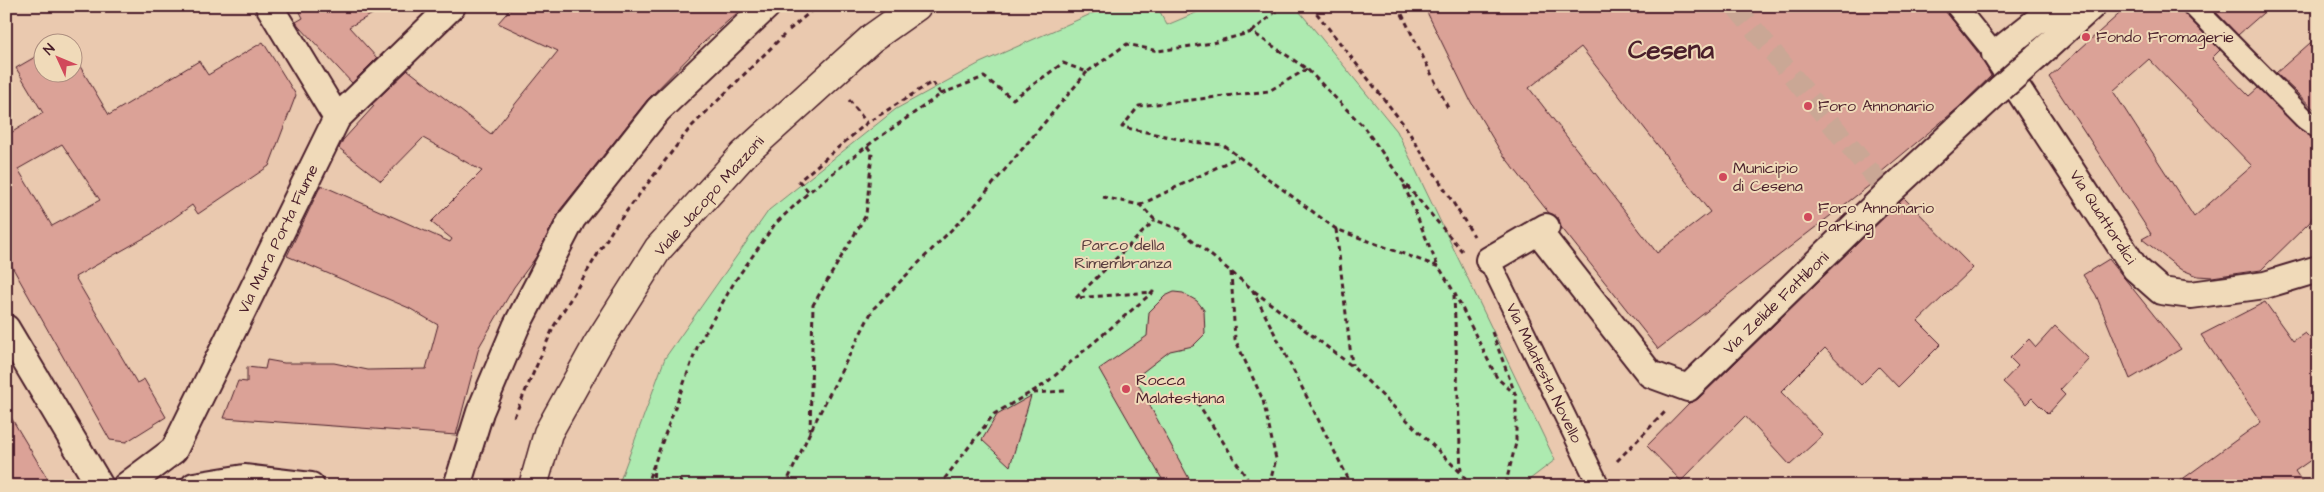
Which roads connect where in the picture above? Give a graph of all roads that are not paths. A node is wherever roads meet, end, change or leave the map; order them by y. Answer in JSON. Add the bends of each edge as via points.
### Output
{"nodes":[{"id":1,"x":269,"y":6,"type":"edge"},
{"id":2,"x":452,"y":6,"type":"edge"},
{"id":3,"x":767,"y":6,"type":"edge"},
{"id":4,"x":917,"y":6,"type":"edge"},
{"id":5,"x":1956,"y":6,"type":"edge"},
{"id":6,"x":2056,"y":6,"type":"edge"},
{"id":7,"x":2092,"y":6,"type":"edge"},
{"id":8,"x":2193,"y":6,"type":"edge"},
{"id":9,"x":1995,"y":54,"type":"junction"},
{"id":10,"x":337,"y":118,"type":"junction"},
{"id":11,"x":2318,"y":128,"type":"edge"},
{"id":12,"x":1489,"y":260,"type":"joint"},
{"id":13,"x":2318,"y":269,"type":"edge"},
{"id":14,"x":6,"y":328,"type":"edge"},
{"id":15,"x":1598,"y":484,"type":"edge"},
{"id":16,"x":100,"y":486,"type":"edge"},
{"id":17,"x":126,"y":486,"type":"edge"},
{"id":18,"x":194,"y":486,"type":"edge"},
{"id":19,"x":311,"y":486,"type":"edge"},
{"id":20,"x":457,"y":486,"type":"edge"},
{"id":21,"x":533,"y":486,"type":"edge"}],
"edges":[{"from":1,"to":10,"type":"street"},
{"from":2,"to":10,"type":"street","name":"Via Mura Porta Fiume"},
{"from":3,"to":20,"type":"street","via":[[658,110],[572,219],[516,327],[480,412]]},
{"from":4,"to":21,"type":"street","name":"Viale Jacopo Mazzoni","via":[[872,38],[744,154],[658,249],[597,345],[548,433]]},
{"from":5,"to":9,"type":"street"},
{"from":6,"to":9,"type":"street"},
{"from":7,"to":12,"type":"street","name":"Via Zelide Fattiboni","bridge":true,"via":[[1888,193],[1688,388],[1650,374],[1542,229]]},
{"from":8,"to":11,"type":"street","via":[[2305,119]]},
{"from":9,"to":13,"type":"street","name":"Via Quattordici","via":[[2135,268],[2160,290],[2191,295],[2265,286]]},
{"from":10,"to":17,"type":"street","name":"Via Mura Porta Fiume","via":[[174,450]]},
{"from":12,"to":15,"type":"street","name":"Via Malatesta Novello"},
{"from":14,"to":16,"type":"street"},
{"from":18,"to":19,"type":"street","via":[[244,478]]}]}
